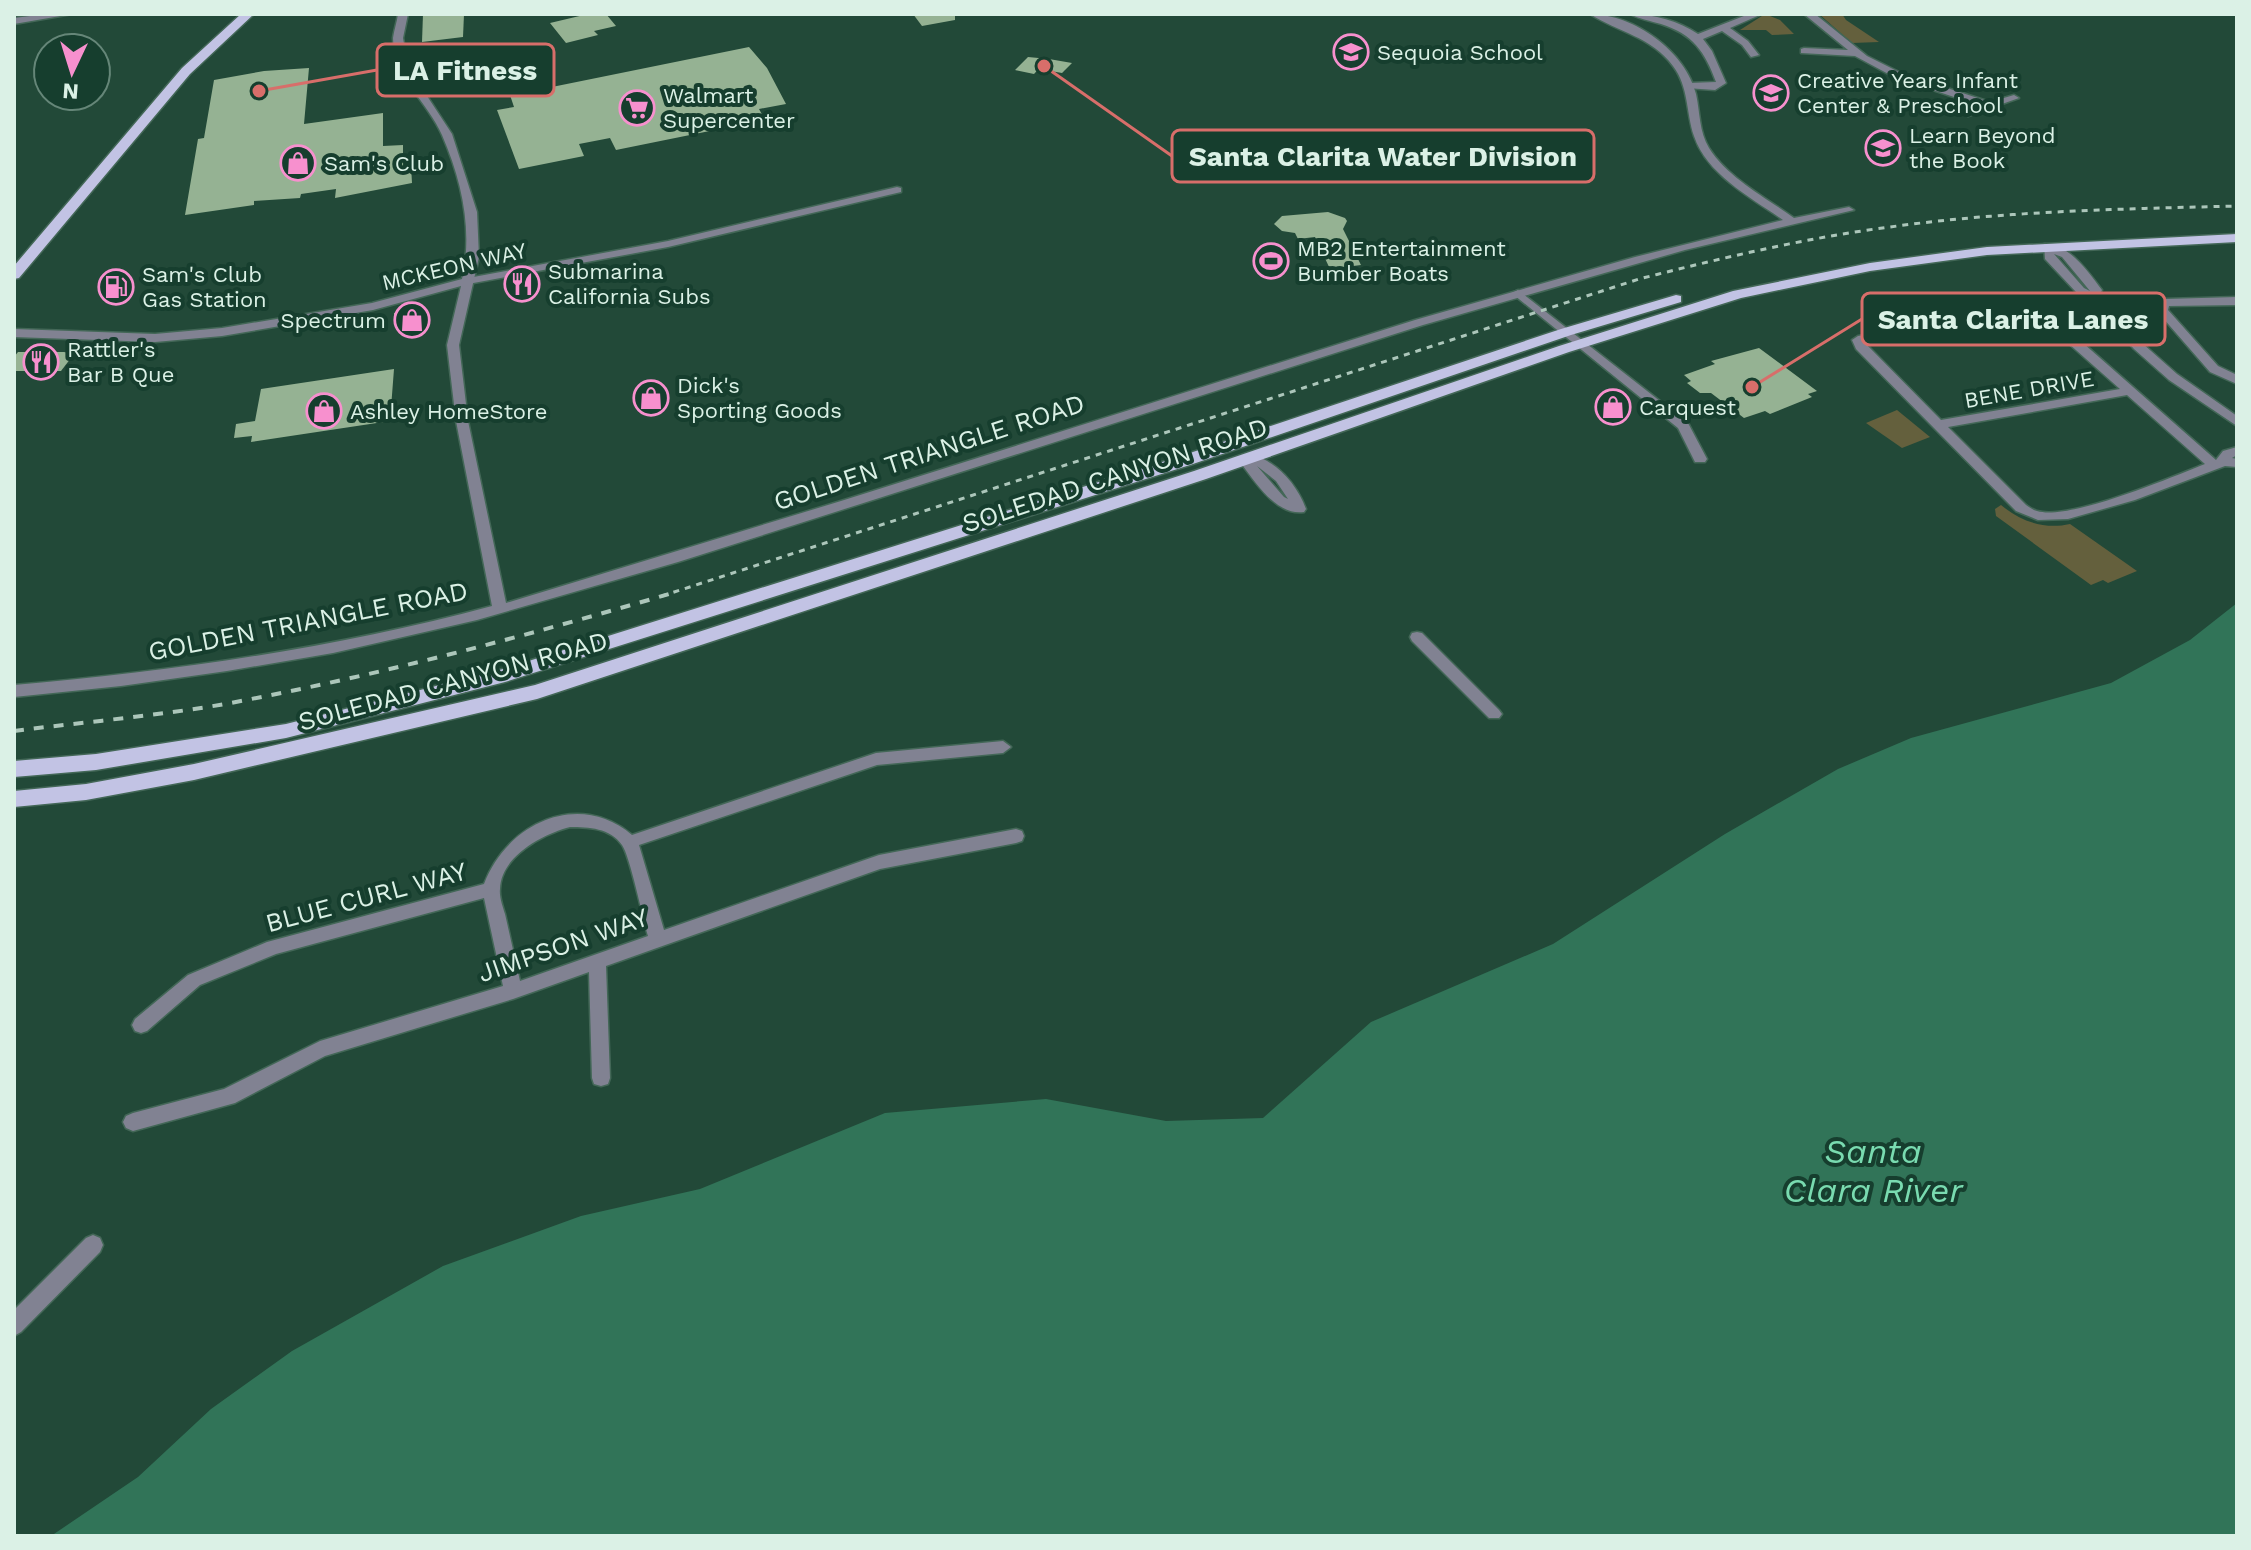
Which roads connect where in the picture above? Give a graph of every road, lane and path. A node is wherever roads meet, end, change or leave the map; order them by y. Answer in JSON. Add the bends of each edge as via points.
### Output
{"nodes":[{"id":1,"x":67,"y":14,"type":"edge"},
{"id":2,"x":248,"y":14,"type":"edge"},
{"id":3,"x":403,"y":14,"type":"edge"},
{"id":4,"x":1635,"y":14,"type":"edge"},
{"id":5,"x":1757,"y":14,"type":"edge"},
{"id":6,"x":1809,"y":14,"type":"edge"},
{"id":7,"x":1601,"y":15,"type":"edge"},
{"id":8,"x":1651,"y":16,"type":"edge"},
{"id":9,"x":14,"y":21,"type":"edge"},
{"id":10,"x":1724,"y":28,"type":"junction"},
{"id":11,"x":1699,"y":37,"type":"junction"},
{"id":12,"x":1804,"y":51,"type":"dead end"},
{"id":13,"x":1858,"y":53,"type":"junction"},
{"id":14,"x":1754,"y":55,"type":"dead end"},
{"id":15,"x":1689,"y":86,"type":"junction"},
{"id":16,"x":2014,"y":98,"type":"dead end"},
{"id":17,"x":1990,"y":106,"type":"junction"},
{"id":18,"x":1968,"y":113,"type":"dead end"},
{"id":19,"x":897,"y":190,"type":"dead end"},
{"id":20,"x":1849,"y":210,"type":"dead end"},
{"id":21,"x":1790,"y":220,"type":"junction"},
{"id":22,"x":2237,"y":226,"type":"edge"},
{"id":23,"x":2237,"y":238,"type":"edge"},
{"id":24,"x":2043,"y":240,"type":"junction"},
{"id":25,"x":14,"y":275,"type":"edge"},
{"id":26,"x":468,"y":281,"type":"junction"},
{"id":27,"x":1518,"y":293,"type":"junction"},
{"id":28,"x":2237,"y":301,"type":"edge"},
{"id":29,"x":14,"y":333,"type":"edge"},
{"id":30,"x":1574,"y":338,"type":"junction"},
{"id":31,"x":2237,"y":380,"type":"edge"},
{"id":32,"x":2127,"y":391,"type":"junction"},
{"id":33,"x":2212,"y":404,"type":"junction"},
{"id":34,"x":1345,"y":405,"type":"junction"},
{"id":35,"x":2237,"y":422,"type":"edge"},
{"id":36,"x":1938,"y":425,"type":"junction"},
{"id":37,"x":2237,"y":434,"type":"edge"},
{"id":38,"x":2237,"y":451,"type":"edge"},
{"id":39,"x":1251,"y":458,"type":"junction"},
{"id":40,"x":1700,"y":459,"type":"dead end"},
{"id":41,"x":2225,"y":464,"type":"edge"},
{"id":42,"x":1029,"y":510,"type":"junction"},
{"id":43,"x":500,"y":609,"type":"junction"},
{"id":44,"x":1417,"y":637,"type":"dead end"},
{"id":45,"x":618,"y":640,"type":"junction"},
{"id":46,"x":14,"y":691,"type":"edge"},
{"id":47,"x":525,"y":692,"type":"junction"},
{"id":48,"x":1494,"y":714,"type":"dead end"},
{"id":49,"x":286,"y":731,"type":"junction"},
{"id":50,"x":1003,"y":747,"type":"dead end"},
{"id":51,"x":14,"y":769,"type":"edge"},
{"id":52,"x":14,"y":799,"type":"edge"},
{"id":53,"x":1016,"y":836,"type":"dead end"},
{"id":54,"x":630,"y":842,"type":"junction"},
{"id":55,"x":491,"y":889,"type":"junction"},
{"id":56,"x":658,"y":940,"type":"junction"},
{"id":57,"x":597,"y":961,"type":"junction"},
{"id":58,"x":513,"y":991,"type":"junction"},
{"id":59,"x":141,"y":1025,"type":"dead end"},
{"id":60,"x":601,"y":1078,"type":"dead end"},
{"id":61,"x":133,"y":1122,"type":"dead end"},
{"id":62,"x":93,"y":1245,"type":"dead end"},
{"id":63,"x":14,"y":1325,"type":"edge"}],
"edges":[{"from":1,"to":9,"type":"street"},
{"from":2,"to":25,"type":"main road","via":[[186,71]]},
{"from":3,"to":26,"type":"street","via":[[398,38],[403,67],[447,134],[472,212]]},
{"from":4,"to":8,"type":"street"},
{"from":5,"to":10,"type":"street"},
{"from":6,"to":13,"type":"street"},
{"from":7,"to":15,"type":"street","via":[[1664,49]]},
{"from":8,"to":11,"type":"street"},
{"from":10,"to":11,"type":"street"},
{"from":10,"to":14,"type":"street"},
{"from":11,"to":15,"type":"street","via":[[1721,83]]},
{"from":12,"to":13,"type":"street"},
{"from":13,"to":17,"type":"street","via":[[1889,72]]},
{"from":15,"to":21,"type":"street","via":[[1699,137],[1708,153]]},
{"from":16,"to":17,"type":"street"},
{"from":17,"to":18,"type":"street"},
{"from":19,"to":26,"type":"street","name":"MCKEON WAY","via":[[668,244]]},
{"from":20,"to":21,"type":"street","name":"GOLDEN TRIANGLE ROAD"},
{"from":21,"to":27,"type":"street","name":"GOLDEN TRIANGLE ROAD"},
{"from":22,"to":24,"type":"main road","name":"SOLEDAD CANYON ROAD"},
{"from":23,"to":24,"type":"main road","name":"SOLEDAD CANYON ROAD"},
{"from":24,"to":30,"type":"main road","name":"SOLEDAD CANYON ROAD","via":[[1738,294]]},
{"from":24,"to":33,"type":"street","via":[[2049,257],[2080,290],[2138,346]]},
{"from":26,"to":29,"type":"street","name":"MCKEON WAY","via":[[373,306],[222,332],[155,338]]},
{"from":26,"to":43,"type":"street","via":[[453,345],[457,392]]},
{"from":27,"to":30,"type":"street"},
{"from":27,"to":43,"type":"street","name":"GOLDEN TRIANGLE ROAD"},
{"from":28,"to":31,"type":"street","via":[[2165,303],[2162,310],[2214,369]]},
{"from":30,"to":34,"type":"main road","name":"SOLEDAD CANYON ROAD"},
{"from":30,"to":39,"type":"main road","name":"SOLEDAD CANYON ROAD"},
{"from":30,"to":40,"type":"street","via":[[1683,426]]},
{"from":32,"to":36,"type":"street","name":"BENE DRIVE"},
{"from":32,"to":36,"type":"street","via":[[2037,314],[1858,340]]},
{"from":32,"to":41,"type":"street"},
{"from":33,"to":35,"type":"street"},
{"from":33,"to":37,"type":"street","via":[[2210,413]]},
{"from":34,"to":39,"type":"main road","via":[[1329,419],[1259,443],[1249,453]]},
{"from":34,"to":42,"type":"main road","name":"SOLEDAD CANYON ROAD"},
{"from":36,"to":41,"type":"street","via":[[2021,508],[2038,516],[2096,505]]},
{"from":38,"to":41,"type":"street","via":[[2228,454]]},
{"from":39,"to":42,"type":"main road","via":[[1222,456]]},
{"from":39,"to":47,"type":"main road","name":"SOLEDAD CANYON ROAD"},
{"from":42,"to":45,"type":"main road","name":"SOLEDAD CANYON ROAD"},
{"from":43,"to":46,"type":"street","name":"GOLDEN TRIANGLE ROAD","via":[[293,654]]},
{"from":44,"to":48,"type":"street"},
{"from":45,"to":47,"type":"main road"},
{"from":45,"to":49,"type":"main road","name":"SOLEDAD CANYON ROAD"},
{"from":47,"to":49,"type":"main road"},
{"from":47,"to":52,"type":"main road","name":"SOLEDAD CANYON ROAD","via":[[194,772]]},
{"from":49,"to":51,"type":"main road","name":"SOLEDAD CANYON ROAD","via":[[96,762]]},
{"from":50,"to":54,"type":"street","via":[[876,759]]},
{"from":53,"to":56,"type":"street","name":"JIMPSON WAY","via":[[879,862]]},
{"from":54,"to":55,"type":"street","name":"BLUE CURL WAY","via":[[600,822],[553,824],[525,837],[504,856]]},
{"from":54,"to":56,"type":"street"},
{"from":55,"to":58,"type":"street"},
{"from":55,"to":59,"type":"street","name":"BLUE CURL WAY","via":[[273,947],[194,980]]},
{"from":56,"to":57,"type":"street","name":"JIMPSON WAY"},
{"from":57,"to":58,"type":"street","name":"JIMPSON WAY"},
{"from":57,"to":60,"type":"street"},
{"from":58,"to":61,"type":"street","name":"JIMPSON WAY","via":[[320,1049],[228,1097]]},
{"from":62,"to":63,"type":"street"}]}
